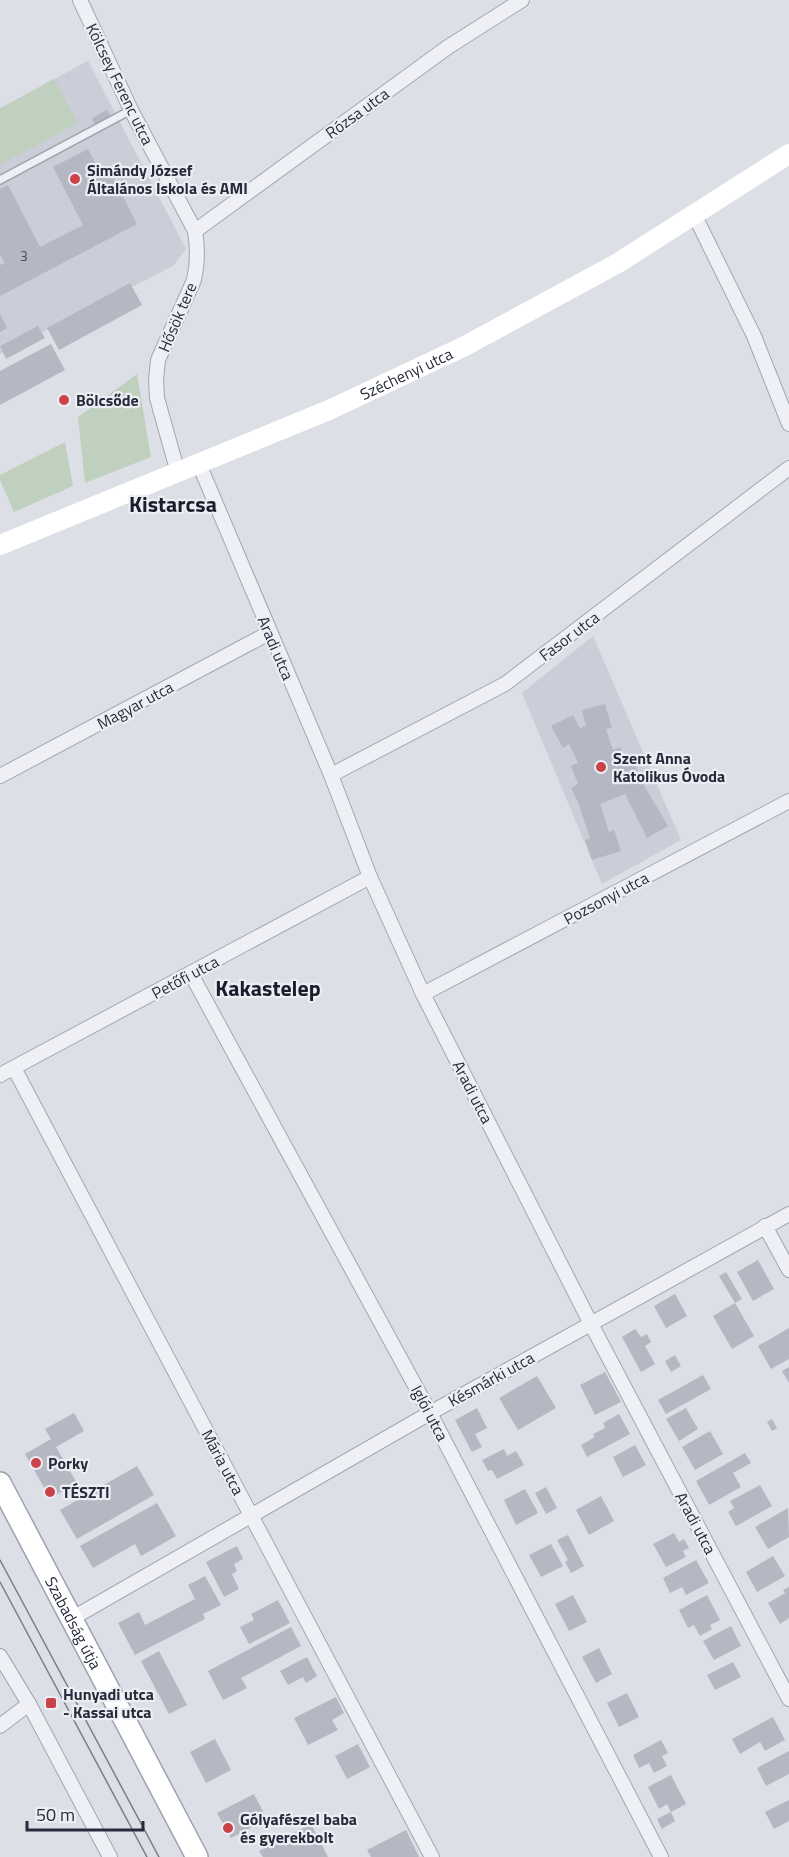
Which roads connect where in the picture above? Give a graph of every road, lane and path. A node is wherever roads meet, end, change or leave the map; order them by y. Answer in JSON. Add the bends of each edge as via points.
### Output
{"nodes":[{"id":1,"x":80,"y":0,"type":"edge"},
{"id":2,"x":522,"y":0,"type":"edge"},
{"id":3,"x":131,"y":110,"type":"junction"},
{"id":4,"x":789,"y":154,"type":"edge"},
{"id":5,"x":0,"y":180,"type":"edge"},
{"id":6,"x":694,"y":214,"type":"junction"},
{"id":7,"x":195,"y":231,"type":"junction"},
{"id":8,"x":789,"y":424,"type":"edge"},
{"id":9,"x":199,"y":464,"type":"junction"},
{"id":10,"x":789,"y":468,"type":"edge"},
{"id":11,"x":178,"y":473,"type":"junction"},
{"id":12,"x":0,"y":545,"type":"edge"},
{"id":13,"x":269,"y":633,"type":"junction"},
{"id":14,"x":331,"y":775,"type":"junction"},
{"id":15,"x":0,"y":776,"type":"edge"},
{"id":16,"x":789,"y":801,"type":"edge"},
{"id":17,"x":370,"y":877,"type":"junction"},
{"id":18,"x":191,"y":974,"type":"junction"},
{"id":19,"x":423,"y":994,"type":"junction"},
{"id":20,"x":14,"y":1068,"type":"junction"},
{"id":21,"x":0,"y":1075,"type":"edge"},
{"id":22,"x":789,"y":1214,"type":"edge"},
{"id":23,"x":765,"y":1226,"type":"junction"},
{"id":24,"x":789,"y":1270,"type":"edge"},
{"id":25,"x":591,"y":1324,"type":"junction"},
{"id":26,"x":430,"y":1413,"type":"junction"},
{"id":27,"x":0,"y":1483,"type":"edge"},
{"id":28,"x":251,"y":1516,"type":"junction"},
{"id":29,"x":71,"y":1619,"type":"junction"},
{"id":30,"x":0,"y":1656,"type":"edge"},
{"id":31,"x":789,"y":1699,"type":"edge"},
{"id":32,"x":29,"y":1704,"type":"junction"},
{"id":33,"x":0,"y":1726,"type":"edge"},
{"id":34,"x":110,"y":1857,"type":"edge"},
{"id":35,"x":197,"y":1857,"type":"edge"},
{"id":36,"x":432,"y":1857,"type":"edge"},
{"id":37,"x":661,"y":1857,"type":"edge"}],
"edges":[{"from":1,"to":3,"type":"street","name":"Kölcsey Ferenc utca"},
{"from":2,"to":7,"type":"street","name":"Rózsa utca","via":[[448,47]]},
{"from":3,"to":5,"type":"lane"},
{"from":3,"to":7,"type":"street","name":"Kölcsey Ferenc utca"},
{"from":4,"to":6,"type":"main road","name":"Széchenyi utca"},
{"from":6,"to":8,"type":"street","via":[[754,336]]},
{"from":6,"to":9,"type":"main road","name":"Széchenyi utca","via":[[618,263],[463,347],[329,410]]},
{"from":7,"to":11,"type":"street","name":"Hősök tere","via":[[198,252],[194,280],[158,360],[156,380]]},
{"from":9,"to":11,"type":"main road","name":"Széchenyi utca"},
{"from":9,"to":13,"type":"street","name":"Aradi utca"},
{"from":10,"to":14,"type":"street","name":"Fasor utca","via":[[505,684]]},
{"from":11,"to":12,"type":"main road","name":"Széchenyi utca"},
{"from":13,"to":14,"type":"street","name":"Aradi utca"},
{"from":13,"to":15,"type":"street","name":"Magyar utca"},
{"from":14,"to":17,"type":"street","name":"Aradi utca"},
{"from":16,"to":19,"type":"street","name":"Pozsonyi utca"},
{"from":17,"to":18,"type":"street","name":"Petőfi utca"},
{"from":17,"to":19,"type":"street","name":"Aradi utca"},
{"from":18,"to":20,"type":"street","name":"Petőfi utca"},
{"from":18,"to":26,"type":"street","name":"Iglói utca"},
{"from":19,"to":25,"type":"street","name":"Aradi utca"},
{"from":20,"to":21,"type":"street","name":"Petőfi utca"},
{"from":20,"to":28,"type":"street","name":"Mária utca"},
{"from":22,"to":23,"type":"street","name":"Késmárki utca"},
{"from":23,"to":24,"type":"street"},
{"from":23,"to":25,"type":"street","name":"Késmárki utca"},
{"from":25,"to":26,"type":"street","name":"Késmárki utca"},
{"from":25,"to":31,"type":"street","name":"Aradi utca"},
{"from":26,"to":28,"type":"street","name":"Késmárki utca"},
{"from":26,"to":37,"type":"street","name":"Iglói utca"},
{"from":27,"to":29,"type":"main road","name":"Szabadság útja"},
{"from":28,"to":29,"type":"street","name":"Késmárki utca"},
{"from":28,"to":36,"type":"street","name":"Mária utca"},
{"from":29,"to":35,"type":"main road","name":"Szabadság útja"},
{"from":30,"to":32,"type":"street"},
{"from":32,"to":33,"type":"street"},
{"from":32,"to":34,"type":"street"}]}
